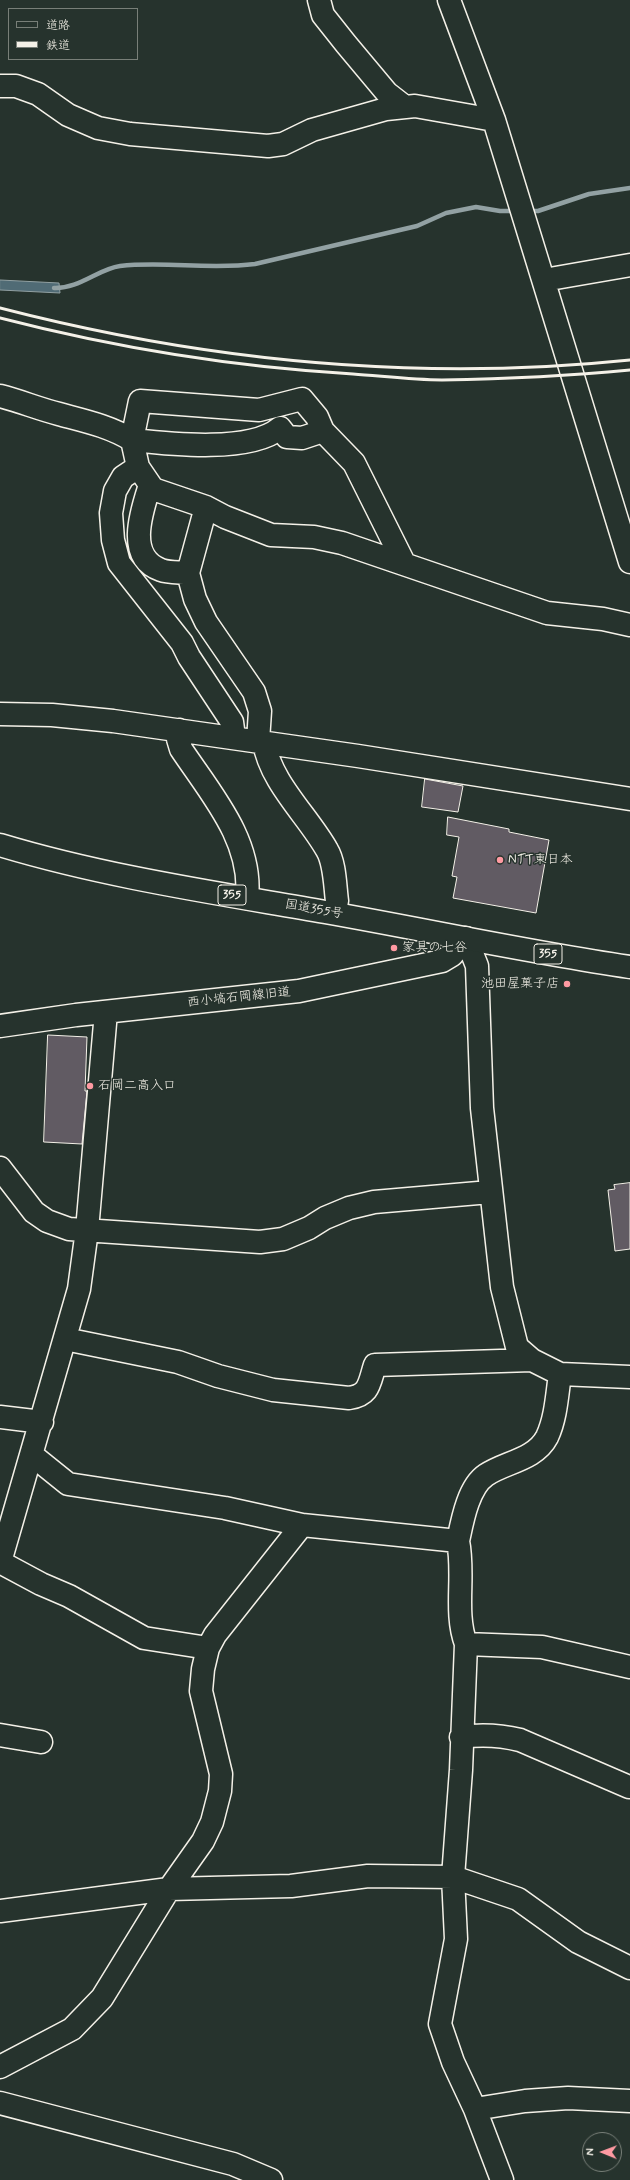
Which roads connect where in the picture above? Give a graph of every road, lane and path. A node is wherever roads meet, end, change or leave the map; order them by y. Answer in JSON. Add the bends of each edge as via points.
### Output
{"nodes":[{"id":1,"x":319,"y":0,"type":"edge"},
{"id":2,"x":448,"y":0,"type":"edge"},
{"id":3,"x":0,"y":86,"type":"edge"},
{"id":4,"x":405,"y":107,"type":"junction"},
{"id":5,"x":494,"y":120,"type":"junction"},
{"id":6,"x":630,"y":265,"type":"edge"},
{"id":7,"x":544,"y":280,"type":"junction"},
{"id":8,"x":0,"y":396,"type":"edge"},
{"id":9,"x":323,"y":431,"type":"junction"},
{"id":10,"x":132,"y":440,"type":"junction"},
{"id":11,"x":144,"y":476,"type":"junction"},
{"id":12,"x":206,"y":507,"type":"junction"},
{"id":13,"x":630,"y":562,"type":"edge"},
{"id":14,"x":404,"y":563,"type":"junction"},
{"id":15,"x":188,"y":573,"type":"junction"},
{"id":16,"x":630,"y":625,"type":"edge"},
{"id":17,"x":0,"y":714,"type":"edge"},
{"id":18,"x":179,"y":730,"type":"junction"},
{"id":19,"x":234,"y":738,"type":"junction"},
{"id":20,"x":261,"y":741,"type":"junction"},
{"id":21,"x":630,"y":799,"type":"edge"},
{"id":22,"x":0,"y":845,"type":"edge"},
{"id":23,"x":247,"y":898,"type":"junction"},
{"id":24,"x":337,"y":901,"type":"dead end"},
{"id":25,"x":466,"y":938,"type":"junction"},
{"id":26,"x":630,"y":967,"type":"edge"},
{"id":27,"x":106,"y":1012,"type":"junction"},
{"id":28,"x":0,"y":1026,"type":"edge"},
{"id":29,"x":0,"y":1168,"type":"edge"},
{"id":30,"x":490,"y":1192,"type":"junction"},
{"id":31,"x":87,"y":1230,"type":"junction"},
{"id":32,"x":65,"y":1339,"type":"junction"},
{"id":33,"x":532,"y":1360,"type":"junction"},
{"id":34,"x":560,"y":1374,"type":"junction"},
{"id":35,"x":630,"y":1377,"type":"edge"},
{"id":36,"x":0,"y":1417,"type":"edge"},
{"id":37,"x":42,"y":1422,"type":"junction"},
{"id":38,"x":32,"y":1455,"type":"junction"},
{"id":39,"x":302,"y":1525,"type":"junction"},
{"id":40,"x":458,"y":1541,"type":"junction"},
{"id":41,"x":0,"y":1562,"type":"edge"},
{"id":42,"x":466,"y":1644,"type":"junction"},
{"id":43,"x":208,"y":1648,"type":"junction"},
{"id":44,"x":630,"y":1667,"type":"edge"},
{"id":45,"x":0,"y":1735,"type":"edge"},
{"id":46,"x":461,"y":1738,"type":"junction"},
{"id":47,"x":41,"y":1742,"type":"dead end"},
{"id":48,"x":629,"y":1787,"type":"dead end"},
{"id":49,"x":453,"y":1877,"type":"junction"},
{"id":50,"x":169,"y":1889,"type":"junction"},
{"id":51,"x":0,"y":1911,"type":"edge"},
{"id":52,"x":630,"y":1968,"type":"edge"},
{"id":53,"x":0,"y":2067,"type":"edge"},
{"id":54,"x":630,"y":2101,"type":"edge"},
{"id":55,"x":0,"y":2103,"type":"edge"},
{"id":56,"x":475,"y":2109,"type":"junction"},
{"id":57,"x":232,"y":2172,"type":"edge"},
{"id":58,"x":498,"y":2179,"type":"edge"},
{"id":59,"x":271,"y":2180,"type":"edge"}],
"edges":[{"from":1,"to":4,"type":"main road","via":[[323,15],[341,38],[387,93]]},
{"from":2,"to":5,"type":"main road"},
{"from":3,"to":4,"type":"main road","via":[[16,86],[38,94],[68,115],[98,128],[130,134],[268,146],[283,144],[312,130],[386,109]]},
{"from":4,"to":5,"type":"main road","via":[[415,106]]},
{"from":5,"to":7,"type":"main road"},
{"from":6,"to":7,"type":"main road"},
{"from":7,"to":13,"type":"main road"},
{"from":8,"to":10,"type":"main road","via":[[85,419],[116,430]]},
{"from":9,"to":10,"type":"main road","via":[[302,438],[287,437],[280,428],[271,435],[253,440],[183,445]]},
{"from":9,"to":10,"type":"main road","via":[[317,417],[302,398],[259,410],[140,401]]},
{"from":9,"to":14,"type":"main road","via":[[354,463]]},
{"from":10,"to":11,"type":"main road"},
{"from":11,"to":12,"type":"main road","via":[[153,489]]},
{"from":11,"to":15,"type":"main road","via":[[138,525],[142,554],[153,566],[162,570]]},
{"from":11,"to":19,"type":"main road","via":[[123,477],[115,491],[112,513],[113,540],[119,563],[182,643],[232,722]]},
{"from":12,"to":14,"type":"main road","via":[[271,535],[314,537],[342,542]]},
{"from":12,"to":15,"type":"main road"},
{"from":14,"to":16,"type":"main road","via":[[547,613]]},
{"from":15,"to":20,"type":"main road","via":[[195,599],[206,622],[254,692],[260,711]]},
{"from":17,"to":18,"type":"main road","via":[[52,715]]},
{"from":18,"to":19,"type":"main road"},
{"from":18,"to":23,"type":"main road","via":[[181,749],[238,839],[247,870]]},
{"from":19,"to":20,"type":"main road"},
{"from":20,"to":21,"type":"main road"},
{"from":20,"to":24,"type":"main road","via":[[266,756],[291,798],[328,850]]},
{"from":22,"to":23,"type":"main road","name":"国道355号","number":"355","via":[[82,866]]},
{"from":23,"to":25,"type":"main road","name":"国道355号","number":"355"},
{"from":25,"to":26,"type":"main road","name":"国道355号","number":"355"},
{"from":25,"to":27,"type":"main road","name":"西小塙石岡線旧道","via":[[452,955],[427,965],[299,992]]},
{"from":25,"to":30,"type":"main road","via":[[477,966],[482,1108]]},
{"from":27,"to":28,"type":"main road","name":"西小塙石岡線旧道"},
{"from":27,"to":31,"type":"main road"},
{"from":29,"to":31,"type":"main road","via":[[34,1212],[47,1221],[69,1229]]},
{"from":30,"to":31,"type":"main road","via":[[374,1202],[349,1208],[283,1239],[260,1242]]},
{"from":30,"to":33,"type":"main road","via":[[502,1287],[512,1328],[517,1347]]},
{"from":31,"to":32,"type":"main road","via":[[79,1289]]},
{"from":32,"to":33,"type":"main road","via":[[178,1362],[218,1376],[273,1390],[349,1398],[360,1397],[368,1389],[375,1365]]},
{"from":32,"to":37,"type":"main road"},
{"from":33,"to":34,"type":"main road"},
{"from":34,"to":35,"type":"main road"},
{"from":34,"to":40,"type":"main road","via":[[556,1410],[547,1438],[535,1451],[485,1475],[464,1510]]},
{"from":36,"to":37,"type":"main road"},
{"from":37,"to":38,"type":"main road"},
{"from":38,"to":39,"type":"main road","via":[[68,1484],[225,1508]]},
{"from":38,"to":41,"type":"main road"},
{"from":39,"to":40,"type":"main road"},
{"from":39,"to":43,"type":"main road","via":[[215,1635]]},
{"from":40,"to":42,"type":"main road","via":[[461,1565],[461,1625]]},
{"from":41,"to":43,"type":"main road","via":[[69,1596],[144,1638]]},
{"from":42,"to":44,"type":"main road","via":[[542,1647]]},
{"from":42,"to":46,"type":"main road"},
{"from":43,"to":50,"type":"main road","via":[[201,1691],[221,1774],[220,1790],[212,1822],[203,1841]]},
{"from":45,"to":47,"type":"main road"},
{"from":46,"to":48,"type":"main road","via":[[478,1735],[520,1740]]},
{"from":46,"to":49,"type":"main road"},
{"from":49,"to":50,"type":"main road","via":[[368,1876],[291,1886]]},
{"from":49,"to":52,"type":"main road","via":[[518,1899],[578,1942]]},
{"from":49,"to":56,"type":"main road","via":[[456,1939],[440,2024],[453,2062]]},
{"from":50,"to":51,"type":"main road"},
{"from":50,"to":53,"type":"main road","via":[[102,1998],[72,2029]]},
{"from":54,"to":56,"type":"main road","via":[[568,2098],[525,2101]]},
{"from":55,"to":57,"type":"main road"},
{"from":56,"to":58,"type":"main road"},
{"from":57,"to":59,"type":"main road"}]}
